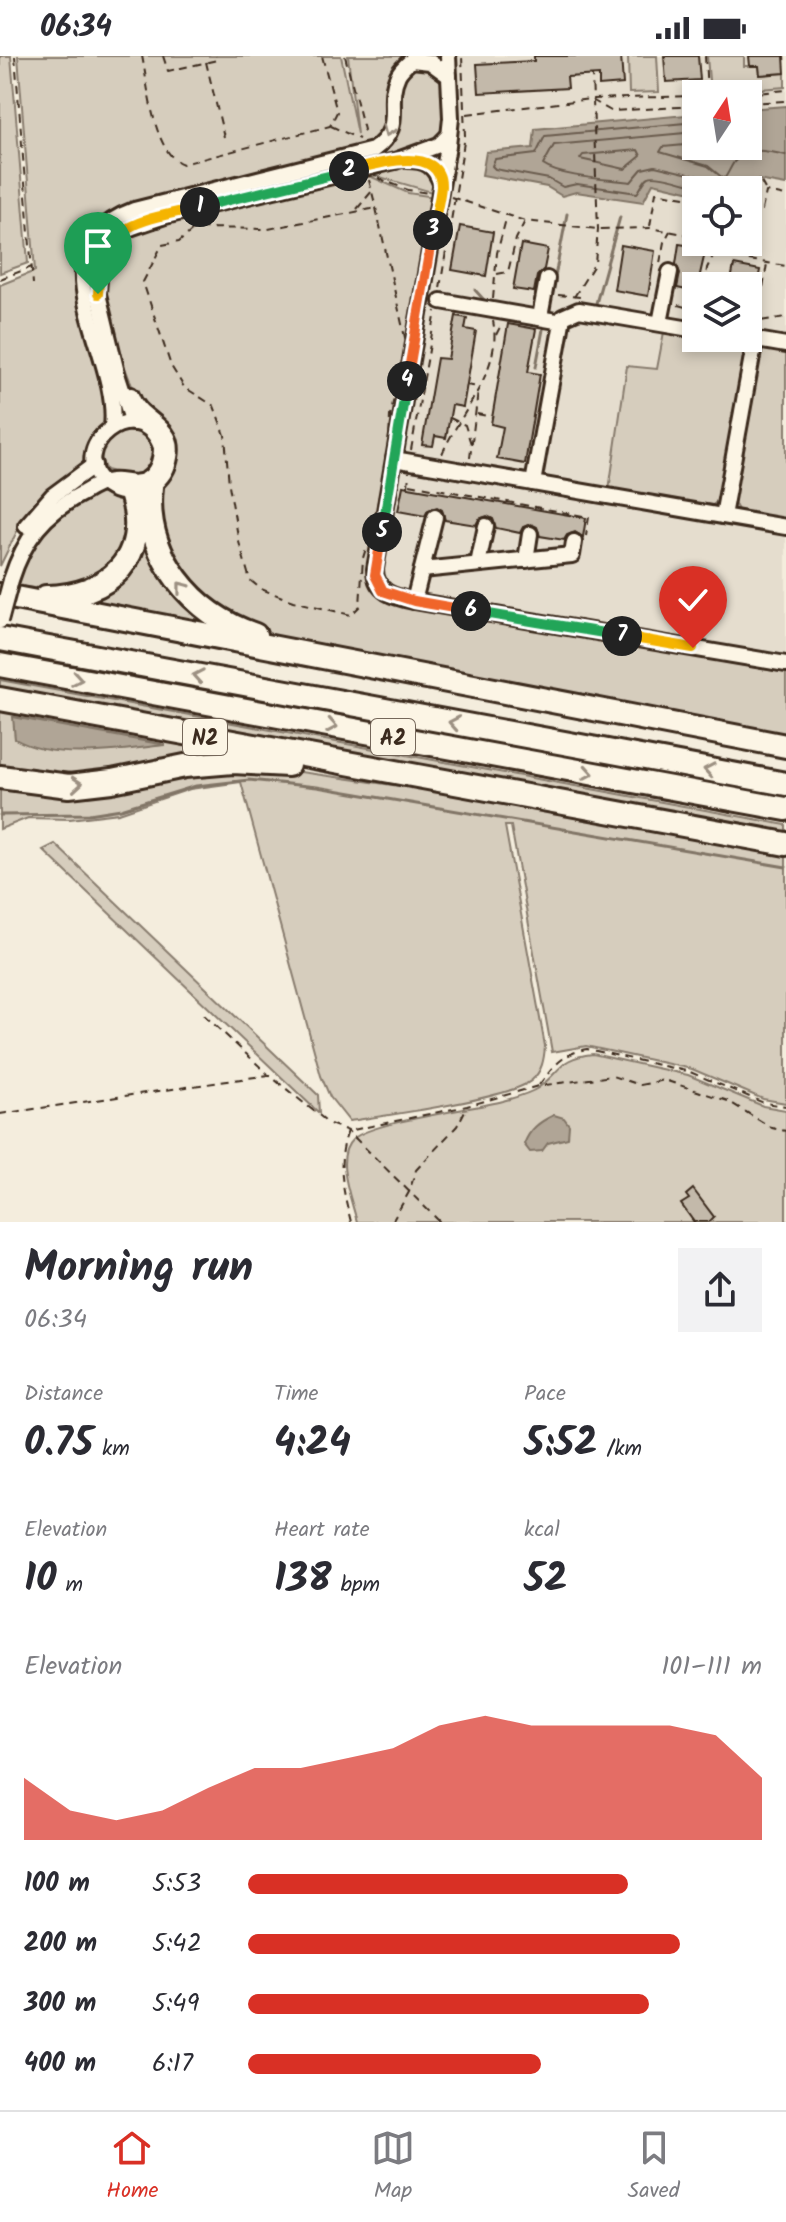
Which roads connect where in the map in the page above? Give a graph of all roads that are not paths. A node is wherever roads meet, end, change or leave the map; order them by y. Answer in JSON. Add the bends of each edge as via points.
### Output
{"nodes":[{"id":1,"x":448,"y":56,"type":"edge"},
{"id":2,"x":414,"y":58,"type":"edge"},
{"id":3,"x":449,"y":76,"type":"junction"},
{"id":4,"x":449,"y":135,"type":"junction"},
{"id":5,"x":395,"y":161,"type":"junction"},
{"id":6,"x":441,"y":183,"type":"junction"},
{"id":7,"x":670,"y":272,"type":"dead end"},
{"id":8,"x":547,"y":279,"type":"dead end"},
{"id":9,"x":441,"y":301,"type":"dead end"},
{"id":10,"x":540,"y":317,"type":"junction"},
{"id":11,"x":565,"y":318,"type":"junction"},
{"id":12,"x":660,"y":323,"type":"junction"},
{"id":13,"x":682,"y":327,"type":"edge"},
{"id":14,"x":762,"y":340,"type":"edge"},
{"id":15,"x":786,"y":345,"type":"edge"},
{"id":16,"x":747,"y":352,"type":"edge"},
{"id":17,"x":138,"y":418,"type":"junction"},
{"id":18,"x":112,"y":427,"type":"junction"},
{"id":19,"x":401,"y":461,"type":"junction"},
{"id":20,"x":94,"y":465,"type":"junction"},
{"id":21,"x":104,"y":483,"type":"junction"},
{"id":22,"x":533,"y":483,"type":"junction"},
{"id":23,"x":144,"y":486,"type":"junction"},
{"id":24,"x":723,"y":516,"type":"junction"},
{"id":25,"x":435,"y":517,"type":"dead end"},
{"id":26,"x":486,"y":526,"type":"dead end"},
{"id":27,"x":786,"y":527,"type":"edge"},
{"id":28,"x":530,"y":534,"type":"dead end"},
{"id":29,"x":574,"y":542,"type":"road end"},
{"id":30,"x":526,"y":560,"type":"junction"},
{"id":31,"x":478,"y":564,"type":"junction"},
{"id":32,"x":422,"y":570,"type":"junction"},
{"id":33,"x":3,"y":587,"type":"edge"},
{"id":34,"x":414,"y":601,"type":"junction"},
{"id":35,"x":0,"y":621,"type":"edge"},
{"id":36,"x":0,"y":639,"type":"edge"},
{"id":37,"x":351,"y":663,"type":"junction"},
{"id":38,"x":786,"y":664,"type":"edge"},
{"id":39,"x":0,"y":665,"type":"edge"},
{"id":40,"x":0,"y":699,"type":"edge"},
{"id":41,"x":786,"y":746,"type":"edge"},
{"id":42,"x":409,"y":774,"type":"junction"},
{"id":43,"x":0,"y":777,"type":"edge"},
{"id":44,"x":786,"y":784,"type":"edge"},
{"id":45,"x":786,"y":809,"type":"edge"},
{"id":46,"x":786,"y":844,"type":"edge"}],
"edges":[{"from":1,"to":3,"type":"street"},
{"from":2,"to":3,"type":"street"},
{"from":2,"to":18,"type":"street","one_way":true,"via":[[397,76],[392,130],[373,150],[134,210],[115,217],[89,241],[82,277],[107,379]]},
{"from":3,"to":4,"type":"street"},
{"from":4,"to":5,"type":"street","via":[[439,145]]},
{"from":4,"to":6,"type":"street"},
{"from":5,"to":6,"type":"street","via":[[426,161]]},
{"from":5,"to":17,"type":"street","via":[[124,230],[105,250],[98,294],[117,367]]},
{"from":6,"to":19,"type":"street"},
{"from":7,"to":12,"type":"street"},
{"from":8,"to":10,"type":"street"},
{"from":9,"to":10,"type":"street","via":[[493,303]]},
{"from":10,"to":11,"type":"street"},
{"from":11,"to":12,"type":"street","via":[[579,310]]},
{"from":11,"to":22,"type":"street"},
{"from":12,"to":13,"type":"street"},
{"from":14,"to":15,"type":"street"},
{"from":16,"to":24,"type":"street"},
{"from":17,"to":18,"type":"street"},
{"from":17,"to":23,"type":"street","via":[[159,424],[171,447],[166,471]]},
{"from":18,"to":20,"type":"street","via":[[98,442]]},
{"from":19,"to":22,"type":"street"},
{"from":19,"to":34,"type":"street","via":[[375,575],[389,595]]},
{"from":20,"to":21,"type":"street"},
{"from":20,"to":33,"type":"street","via":[[37,512],[14,546]]},
{"from":21,"to":23,"type":"street"},
{"from":21,"to":23,"type":"street","via":[[115,490]]},
{"from":21,"to":33,"type":"street","via":[[41,522]]},
{"from":22,"to":24,"type":"street"},
{"from":23,"to":33,"type":"highway","via":[[135,542],[107,581],[51,597]]},
{"from":37,"to":23,"type":"highway","one_way":true,"via":[[343,656],[235,628],[191,598],[161,550]]},
{"from":24,"to":27,"type":"street"},
{"from":25,"to":32,"type":"street"},
{"from":26,"to":31,"type":"street"},
{"from":28,"to":30,"type":"street"},
{"from":29,"to":30,"type":"street","via":[[572,555]]},
{"from":30,"to":31,"type":"street"},
{"from":31,"to":32,"type":"street"},
{"from":32,"to":34,"type":"street"},
{"from":33,"to":35,"type":"street","bridge":true},
{"from":33,"to":37,"type":"highway"},
{"from":34,"to":38,"type":"street"},
{"from":44,"to":36,"type":"highway","number":"A2","one_way":true},
{"from":37,"to":41,"type":"highway"},
{"from":39,"to":45,"type":"highway","number":"A2","one_way":true},
{"from":40,"to":42,"type":"highway","number":"N2"},
{"from":43,"to":42,"type":"highway","number":"N2","one_way":true,"via":[[69,786],[233,762]]},
{"from":42,"to":46,"type":"highway","number":"N2"}]}
